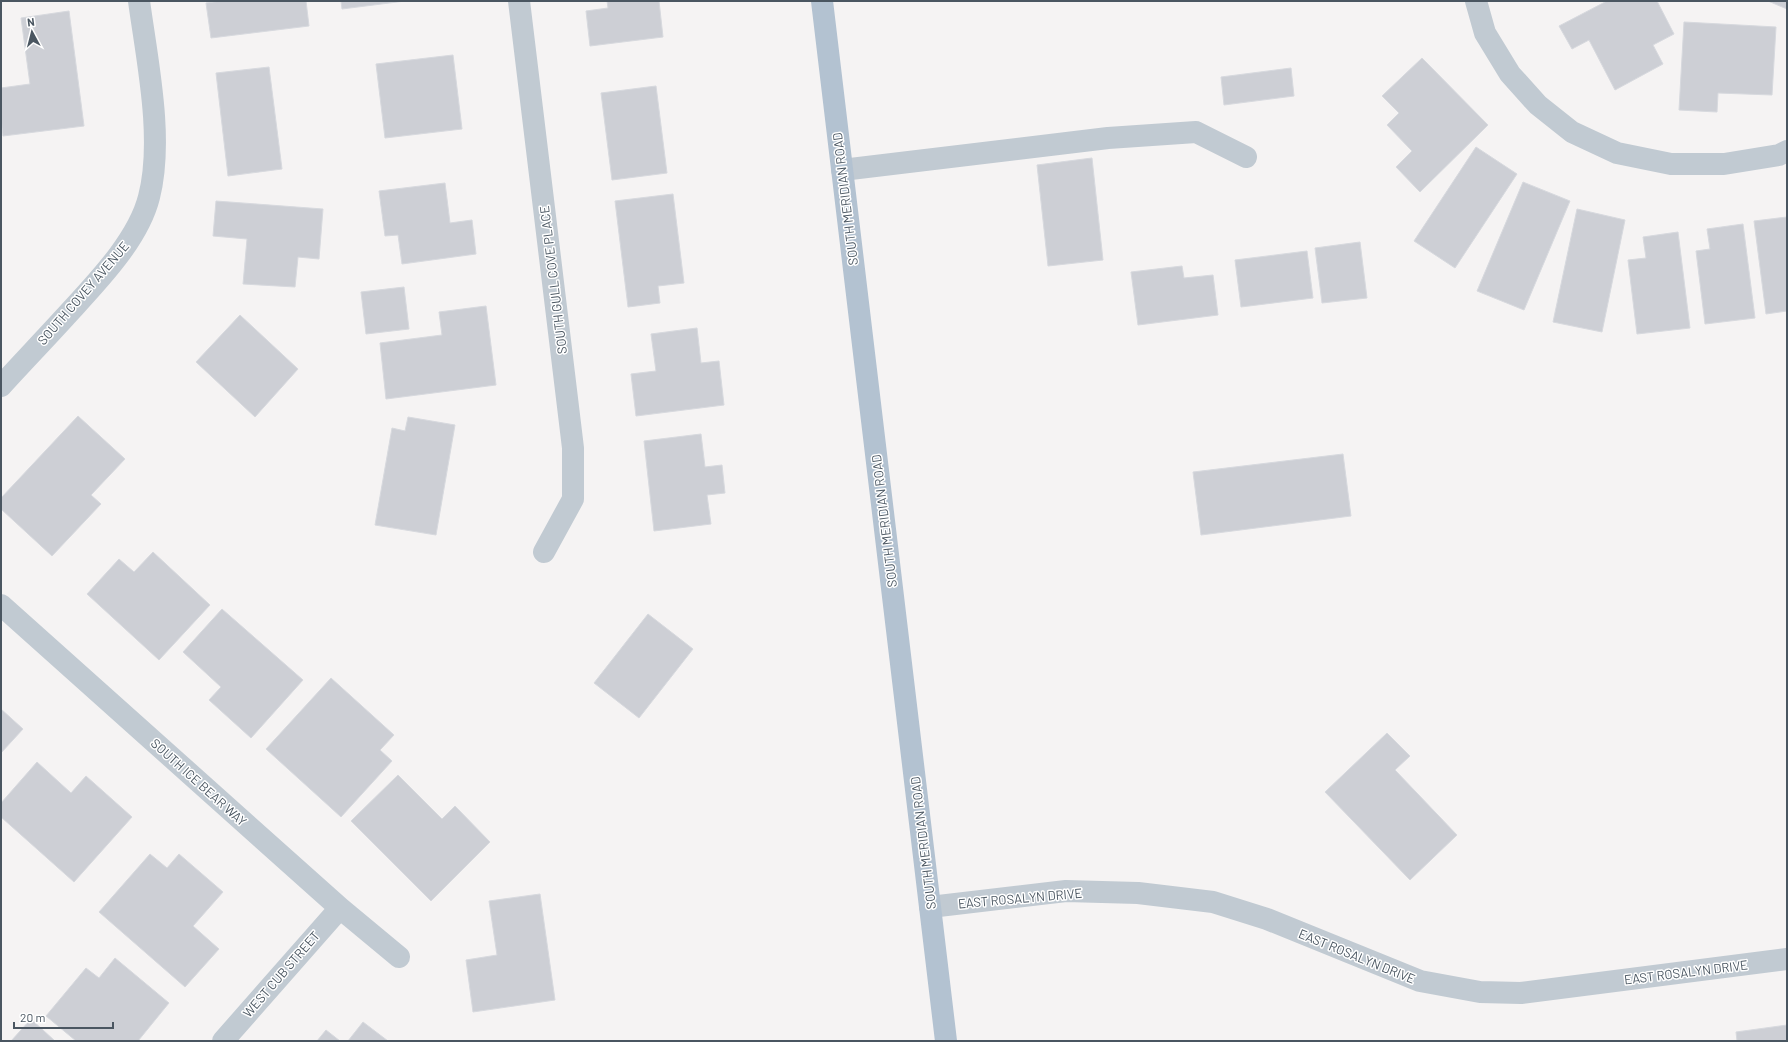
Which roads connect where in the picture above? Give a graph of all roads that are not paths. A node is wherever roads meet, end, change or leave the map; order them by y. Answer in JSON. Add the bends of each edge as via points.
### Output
{"nodes":[{"id":1,"x":139,"y":1,"type":"edge"},
{"id":2,"x":519,"y":1,"type":"edge"},
{"id":3,"x":822,"y":1,"type":"edge"},
{"id":4,"x":1476,"y":1,"type":"edge"},
{"id":5,"x":1787,"y":151,"type":"edge"},
{"id":6,"x":1246,"y":157,"type":"dead end"},
{"id":7,"x":842,"y":170,"type":"junction"},
{"id":8,"x":1,"y":386,"type":"edge"},
{"id":9,"x":544,"y":552,"type":"dead end"},
{"id":10,"x":1,"y":606,"type":"edge"},
{"id":11,"x":930,"y":906,"type":"junction"},
{"id":12,"x":340,"y":908,"type":"junction"},
{"id":13,"x":399,"y":957,"type":"dead end"},
{"id":14,"x":1787,"y":959,"type":"edge"},
{"id":15,"x":223,"y":1041,"type":"edge"},
{"id":16,"x":946,"y":1041,"type":"edge"}],
"edges":[{"from":1,"to":8,"type":"street","name":"SOUTH COVEY AVENUE","via":[[152,101],[155,157],[149,197],[134,233],[110,266]]},
{"from":2,"to":9,"type":"street","name":"SOUTH GULL COVE PLACE","via":[[573,448],[573,499]]},
{"from":3,"to":7,"type":"main road","name":"SOUTH MERIDIAN ROAD"},
{"from":4,"to":5,"type":"street","via":[[1485,33],[1510,74],[1538,105],[1572,132],[1617,153],[1671,164],[1724,164],[1779,155]]},
{"from":6,"to":7,"type":"street","via":[[1196,132],[1108,138]]},
{"from":7,"to":11,"type":"main road","name":"SOUTH MERIDIAN ROAD"},
{"from":10,"to":12,"type":"street","name":"SOUTH ICE BEAR WAY"},
{"from":11,"to":14,"type":"street","name":"EAST ROSALYN DRIVE","via":[[1066,891],[1138,893],[1213,902],[1267,919],[1420,981],[1480,992],[1521,993]]},
{"from":11,"to":16,"type":"main road","name":"SOUTH MERIDIAN ROAD"},
{"from":12,"to":13,"type":"street","name":"SOUTH ICE BEAR WAY"},
{"from":12,"to":15,"type":"street","name":"WEST CUB STREET"}]}
